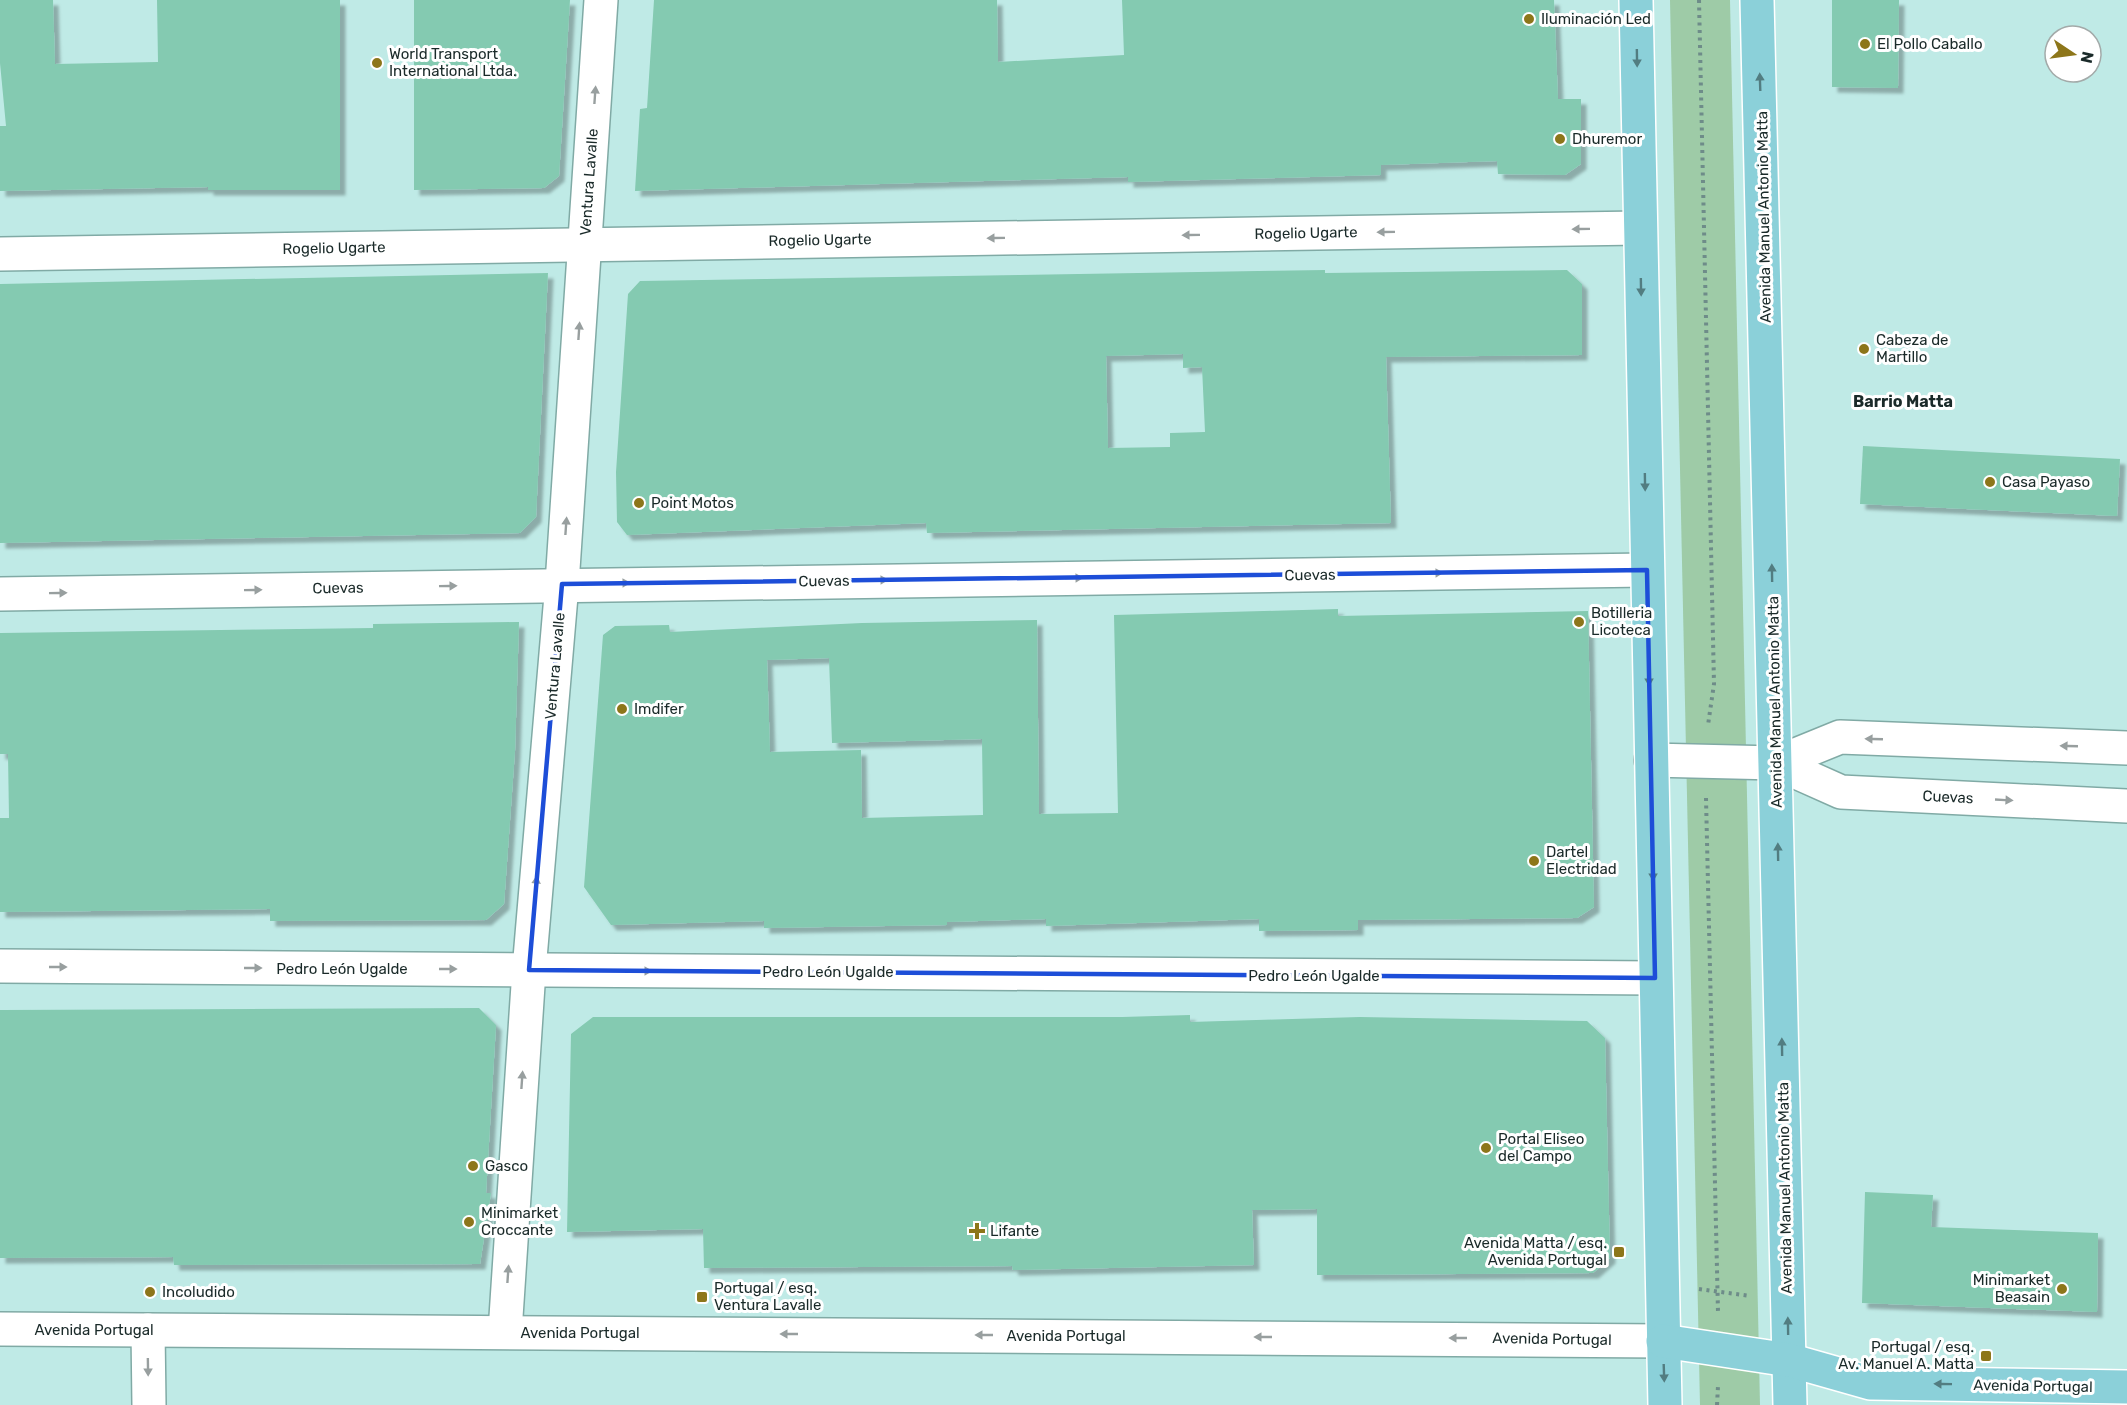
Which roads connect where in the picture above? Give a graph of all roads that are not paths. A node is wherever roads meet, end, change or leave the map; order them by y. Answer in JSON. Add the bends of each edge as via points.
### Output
{"nodes":[{"id":1,"x":601,"y":0,"type":"edge"},
{"id":2,"x":1636,"y":0,"type":"edge"},
{"id":3,"x":1757,"y":0,"type":"edge"},
{"id":4,"x":1640,"y":228,"type":"junction"},
{"id":5,"x":585,"y":244,"type":"junction"},
{"id":6,"x":0,"y":254,"type":"edge"},
{"id":7,"x":1647,"y":570,"type":"junction"},
{"id":8,"x":562,"y":584,"type":"junction"},
{"id":9,"x":0,"y":594,"type":"edge"},
{"id":10,"x":2127,"y":748,"type":"edge"},
{"id":11,"x":1651,"y":760,"type":"junction"},
{"id":12,"x":1776,"y":763,"type":"junction"},
{"id":13,"x":2127,"y":806,"type":"edge"},
{"id":14,"x":0,"y":966,"type":"edge"},
{"id":15,"x":529,"y":970,"type":"junction"},
{"id":16,"x":1655,"y":978,"type":"junction"},
{"id":17,"x":0,"y":1329,"type":"edge"},
{"id":18,"x":148,"y":1330,"type":"junction"},
{"id":19,"x":505,"y":1332,"type":"junction"},
{"id":20,"x":1663,"y":1341,"type":"junction"},
{"id":21,"x":1789,"y":1360,"type":"junction"},
{"id":22,"x":2127,"y":1387,"type":"edge"},
{"id":23,"x":149,"y":1405,"type":"edge"},
{"id":24,"x":1665,"y":1405,"type":"edge"},
{"id":25,"x":1790,"y":1405,"type":"edge"}],
"edges":[{"from":5,"to":1,"type":"street","name":"Ventura Lavalle","one_way":true},
{"from":2,"to":4,"type":"main road","one_way":true},
{"from":12,"to":3,"type":"main road","name":"Avenida Manuel Antonio Matta","one_way":true},
{"from":4,"to":5,"type":"street","name":"Rogelio Ugarte","one_way":true},
{"from":4,"to":7,"type":"main road","one_way":true},
{"from":5,"to":6,"type":"street","name":"Rogelio Ugarte"},
{"from":8,"to":5,"type":"street","name":"Ventura Lavalle","one_way":true},
{"from":8,"to":7,"type":"street","name":"Cuevas","one_way":true},
{"from":7,"to":11,"type":"main road","one_way":true},
{"from":9,"to":8,"type":"street","name":"Cuevas","one_way":true},
{"from":15,"to":8,"type":"street","name":"Ventura Lavalle","one_way":true},
{"from":10,"to":12,"type":"street","name":"Cuevas","one_way":true,"via":[[1840,737]]},
{"from":11,"to":12,"type":"street","name":"Cuevas"},
{"from":11,"to":16,"type":"main road","one_way":true},
{"from":12,"to":13,"type":"street","name":"Cuevas","one_way":true,"via":[[1841,792]]},
{"from":21,"to":12,"type":"main road","name":"Avenida Manuel Antonio Matta","one_way":true},
{"from":14,"to":15,"type":"street","name":"Pedro León Ugalde","one_way":true},
{"from":15,"to":16,"type":"street","name":"Pedro León Ugalde","one_way":true},
{"from":19,"to":15,"type":"street","name":"Ventura Lavalle","one_way":true},
{"from":16,"to":20,"type":"main road"},
{"from":17,"to":18,"type":"street","name":"Avenida Portugal"},
{"from":18,"to":19,"type":"street","name":"Avenida Portugal"},
{"from":18,"to":23,"type":"street","one_way":true},
{"from":20,"to":19,"type":"street","name":"Avenida Portugal","one_way":true},
{"from":20,"to":21,"type":"main road","name":"Avenida Portugal"},
{"from":20,"to":24,"type":"main road","one_way":true},
{"from":22,"to":21,"type":"main road","name":"Avenida Portugal","one_way":true,"via":[[1870,1383]]},
{"from":21,"to":25,"type":"main road","name":"Avenida Manuel Antonio Matta"}]}
